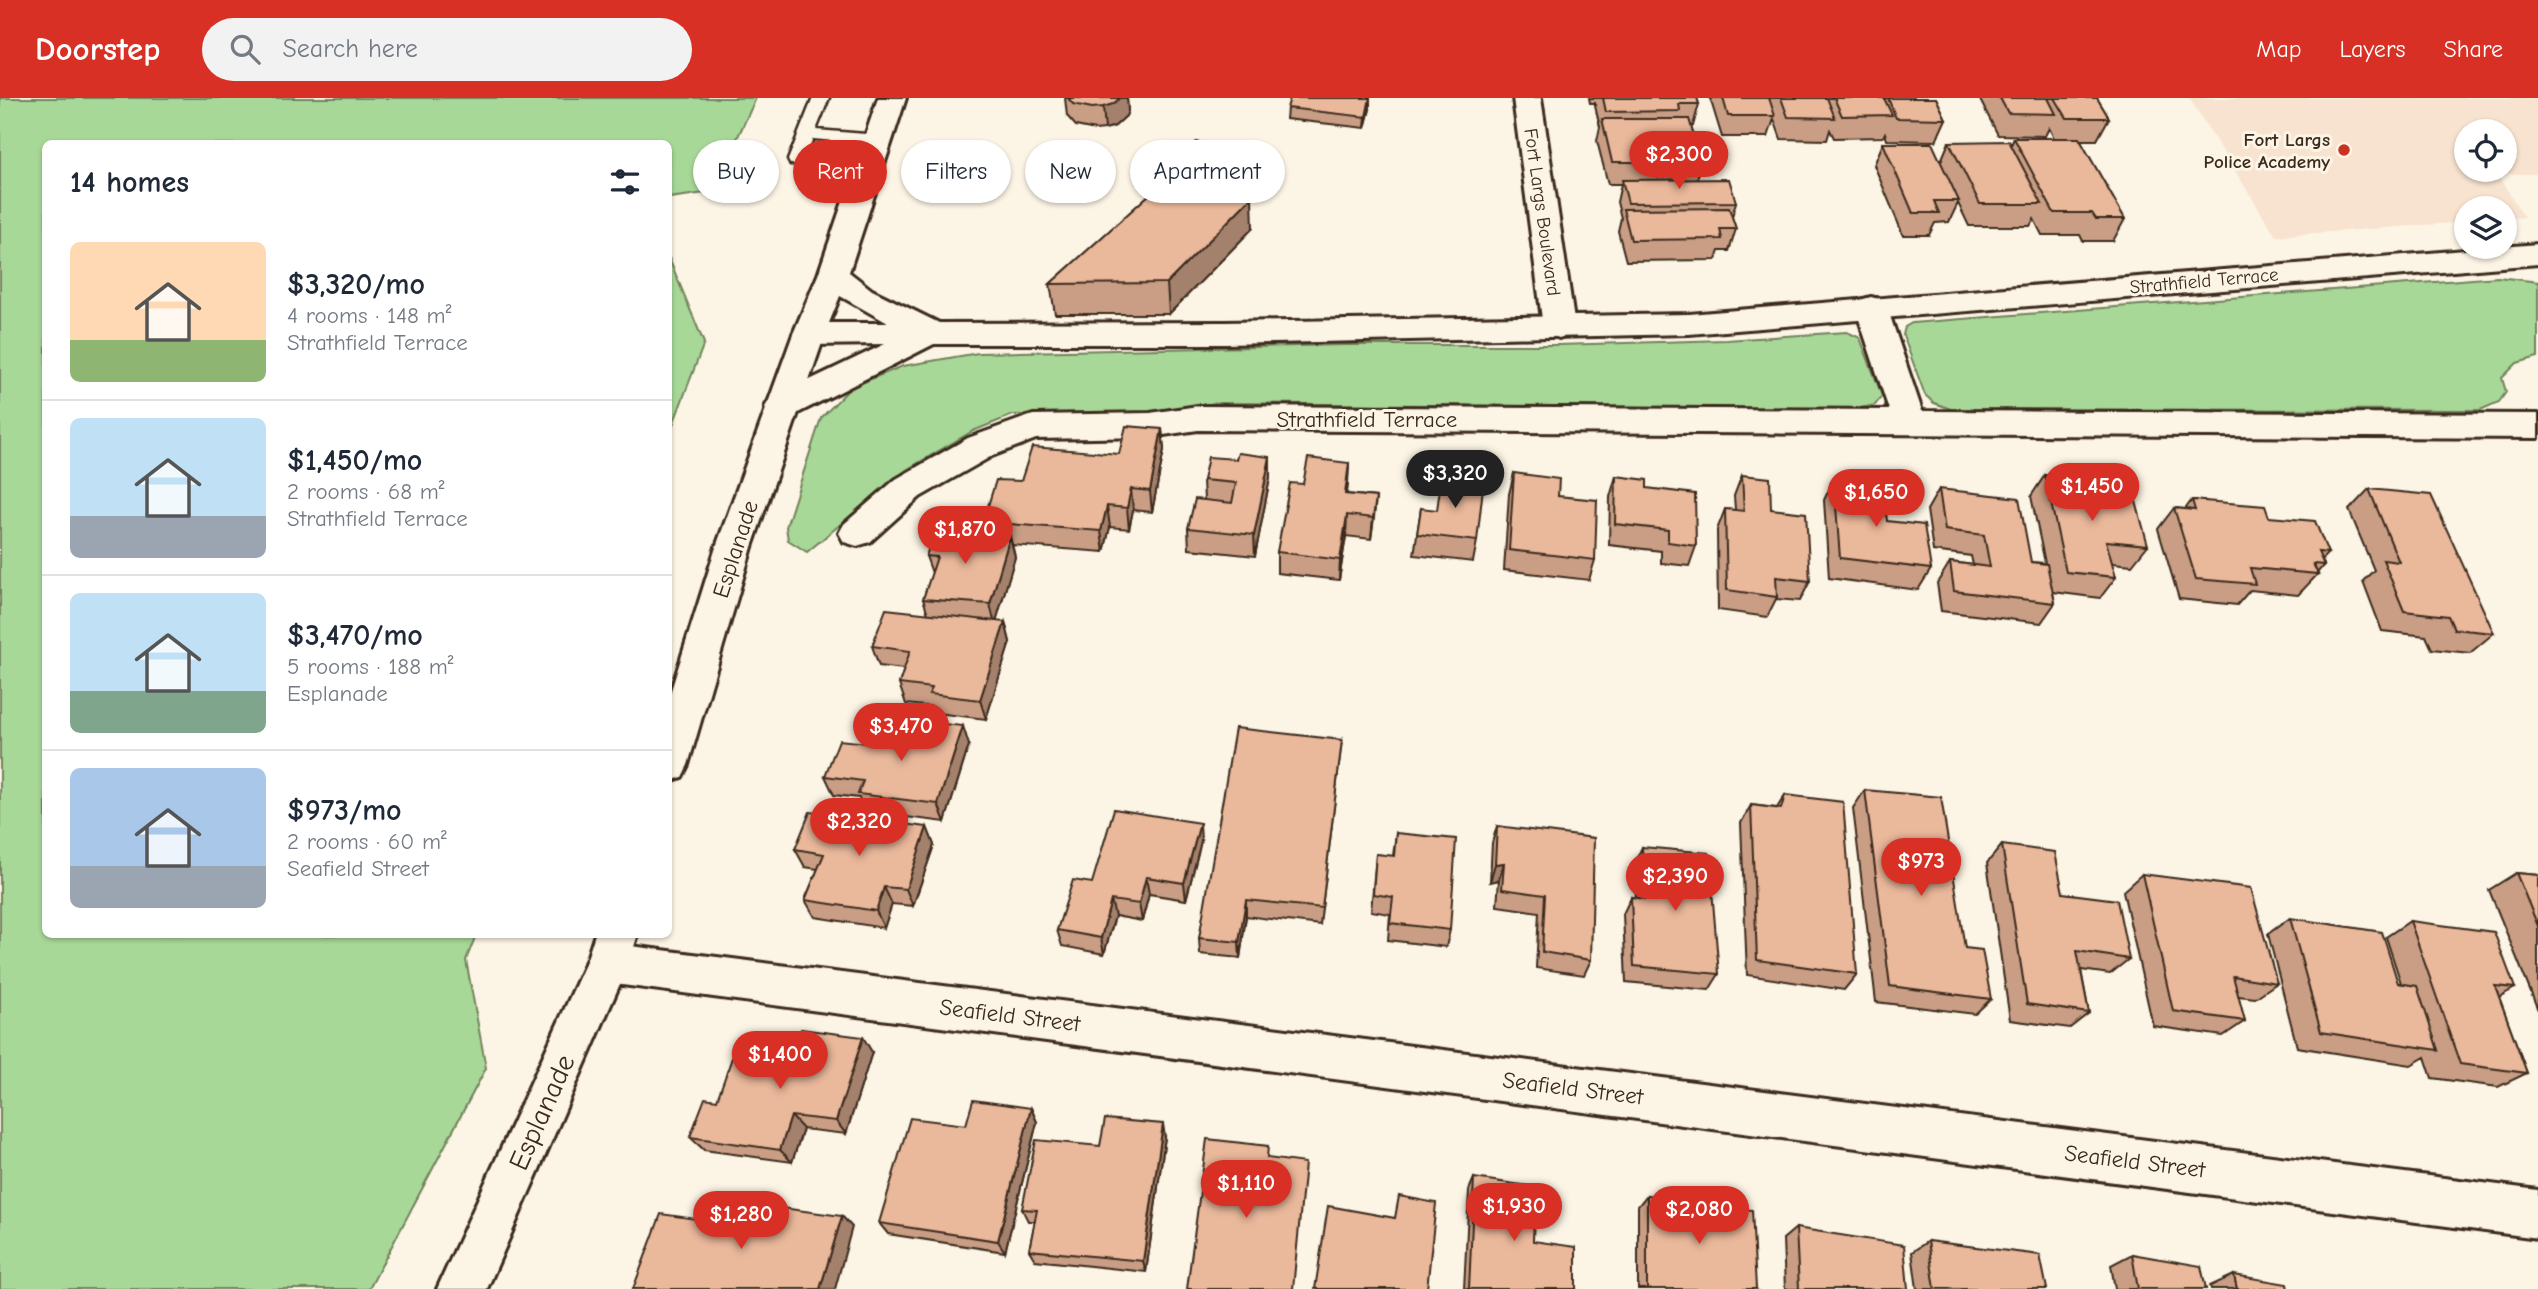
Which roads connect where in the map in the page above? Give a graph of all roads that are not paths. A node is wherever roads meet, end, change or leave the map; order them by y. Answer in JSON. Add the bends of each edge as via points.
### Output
{"nodes":[{"id":1,"x":821,"y":98,"type":"edge"},
{"id":2,"x":892,"y":98,"type":"edge"},
{"id":3,"x":1527,"y":98,"type":"edge"},
{"id":4,"x":807,"y":134,"type":"junction"},
{"id":5,"x":804,"y":140,"type":"edge"},
{"id":6,"x":828,"y":140,"type":"edge"},
{"id":7,"x":877,"y":140,"type":"edge"},
{"id":8,"x":857,"y":203,"type":"edge"},
{"id":9,"x":2538,"y":254,"type":"edge"},
{"id":10,"x":833,"y":275,"type":"junction"},
{"id":11,"x":1871,"y":307,"type":"junction"},
{"id":12,"x":1559,"y":327,"type":"junction"},
{"id":13,"x":809,"y":334,"type":"junction"},
{"id":14,"x":936,"y":334,"type":"junction"},
{"id":15,"x":782,"y":407,"type":"junction"},
{"id":16,"x":1910,"y":423,"type":"junction"},
{"id":17,"x":2538,"y":426,"type":"edge"},
{"id":18,"x":857,"y":533,"type":"dead end"},
{"id":19,"x":672,"y":752,"type":"edge"},
{"id":20,"x":612,"y":949,"type":"edge"},
{"id":21,"x":2538,"y":1214,"type":"edge"},
{"id":22,"x":462,"y":1289,"type":"edge"}],
"edges":[{"from":1,"to":4,"type":"lane"},
{"from":2,"to":7,"type":"street","name":"Esplanade"},
{"from":3,"to":12,"type":"street","name":"Fort Largs Boulevard"},
{"from":4,"to":5,"type":"lane"},
{"from":4,"to":6,"type":"lane"},
{"from":8,"to":10,"type":"street","name":"Esplanade"},
{"from":9,"to":11,"type":"street","name":"Strathfield Terrace"},
{"from":10,"to":13,"type":"street","name":"Esplanade"},
{"from":10,"to":14,"type":"street","via":[[862,297]]},
{"from":11,"to":12,"type":"street","name":"Strathfield Terrace","via":[[1689,324]]},
{"from":11,"to":16,"type":"street"},
{"from":12,"to":14,"type":"street","name":"Strathfield Terrace"},
{"from":13,"to":14,"type":"street","name":"Strathfield Terrace"},
{"from":13,"to":15,"type":"street","name":"Esplanade"},
{"from":14,"to":15,"type":"street"},
{"from":15,"to":19,"type":"street","name":"Esplanade"},
{"from":16,"to":17,"type":"street","name":"Strathfield Terrace"},
{"from":16,"to":18,"type":"street","name":"Strathfield Terrace","via":[[1198,418],[1150,425],[1033,426],[980,447],[908,488]]},
{"from":20,"to":21,"type":"street","name":"Seafield Street"},
{"from":20,"to":22,"type":"street","name":"Esplanade"}]}
